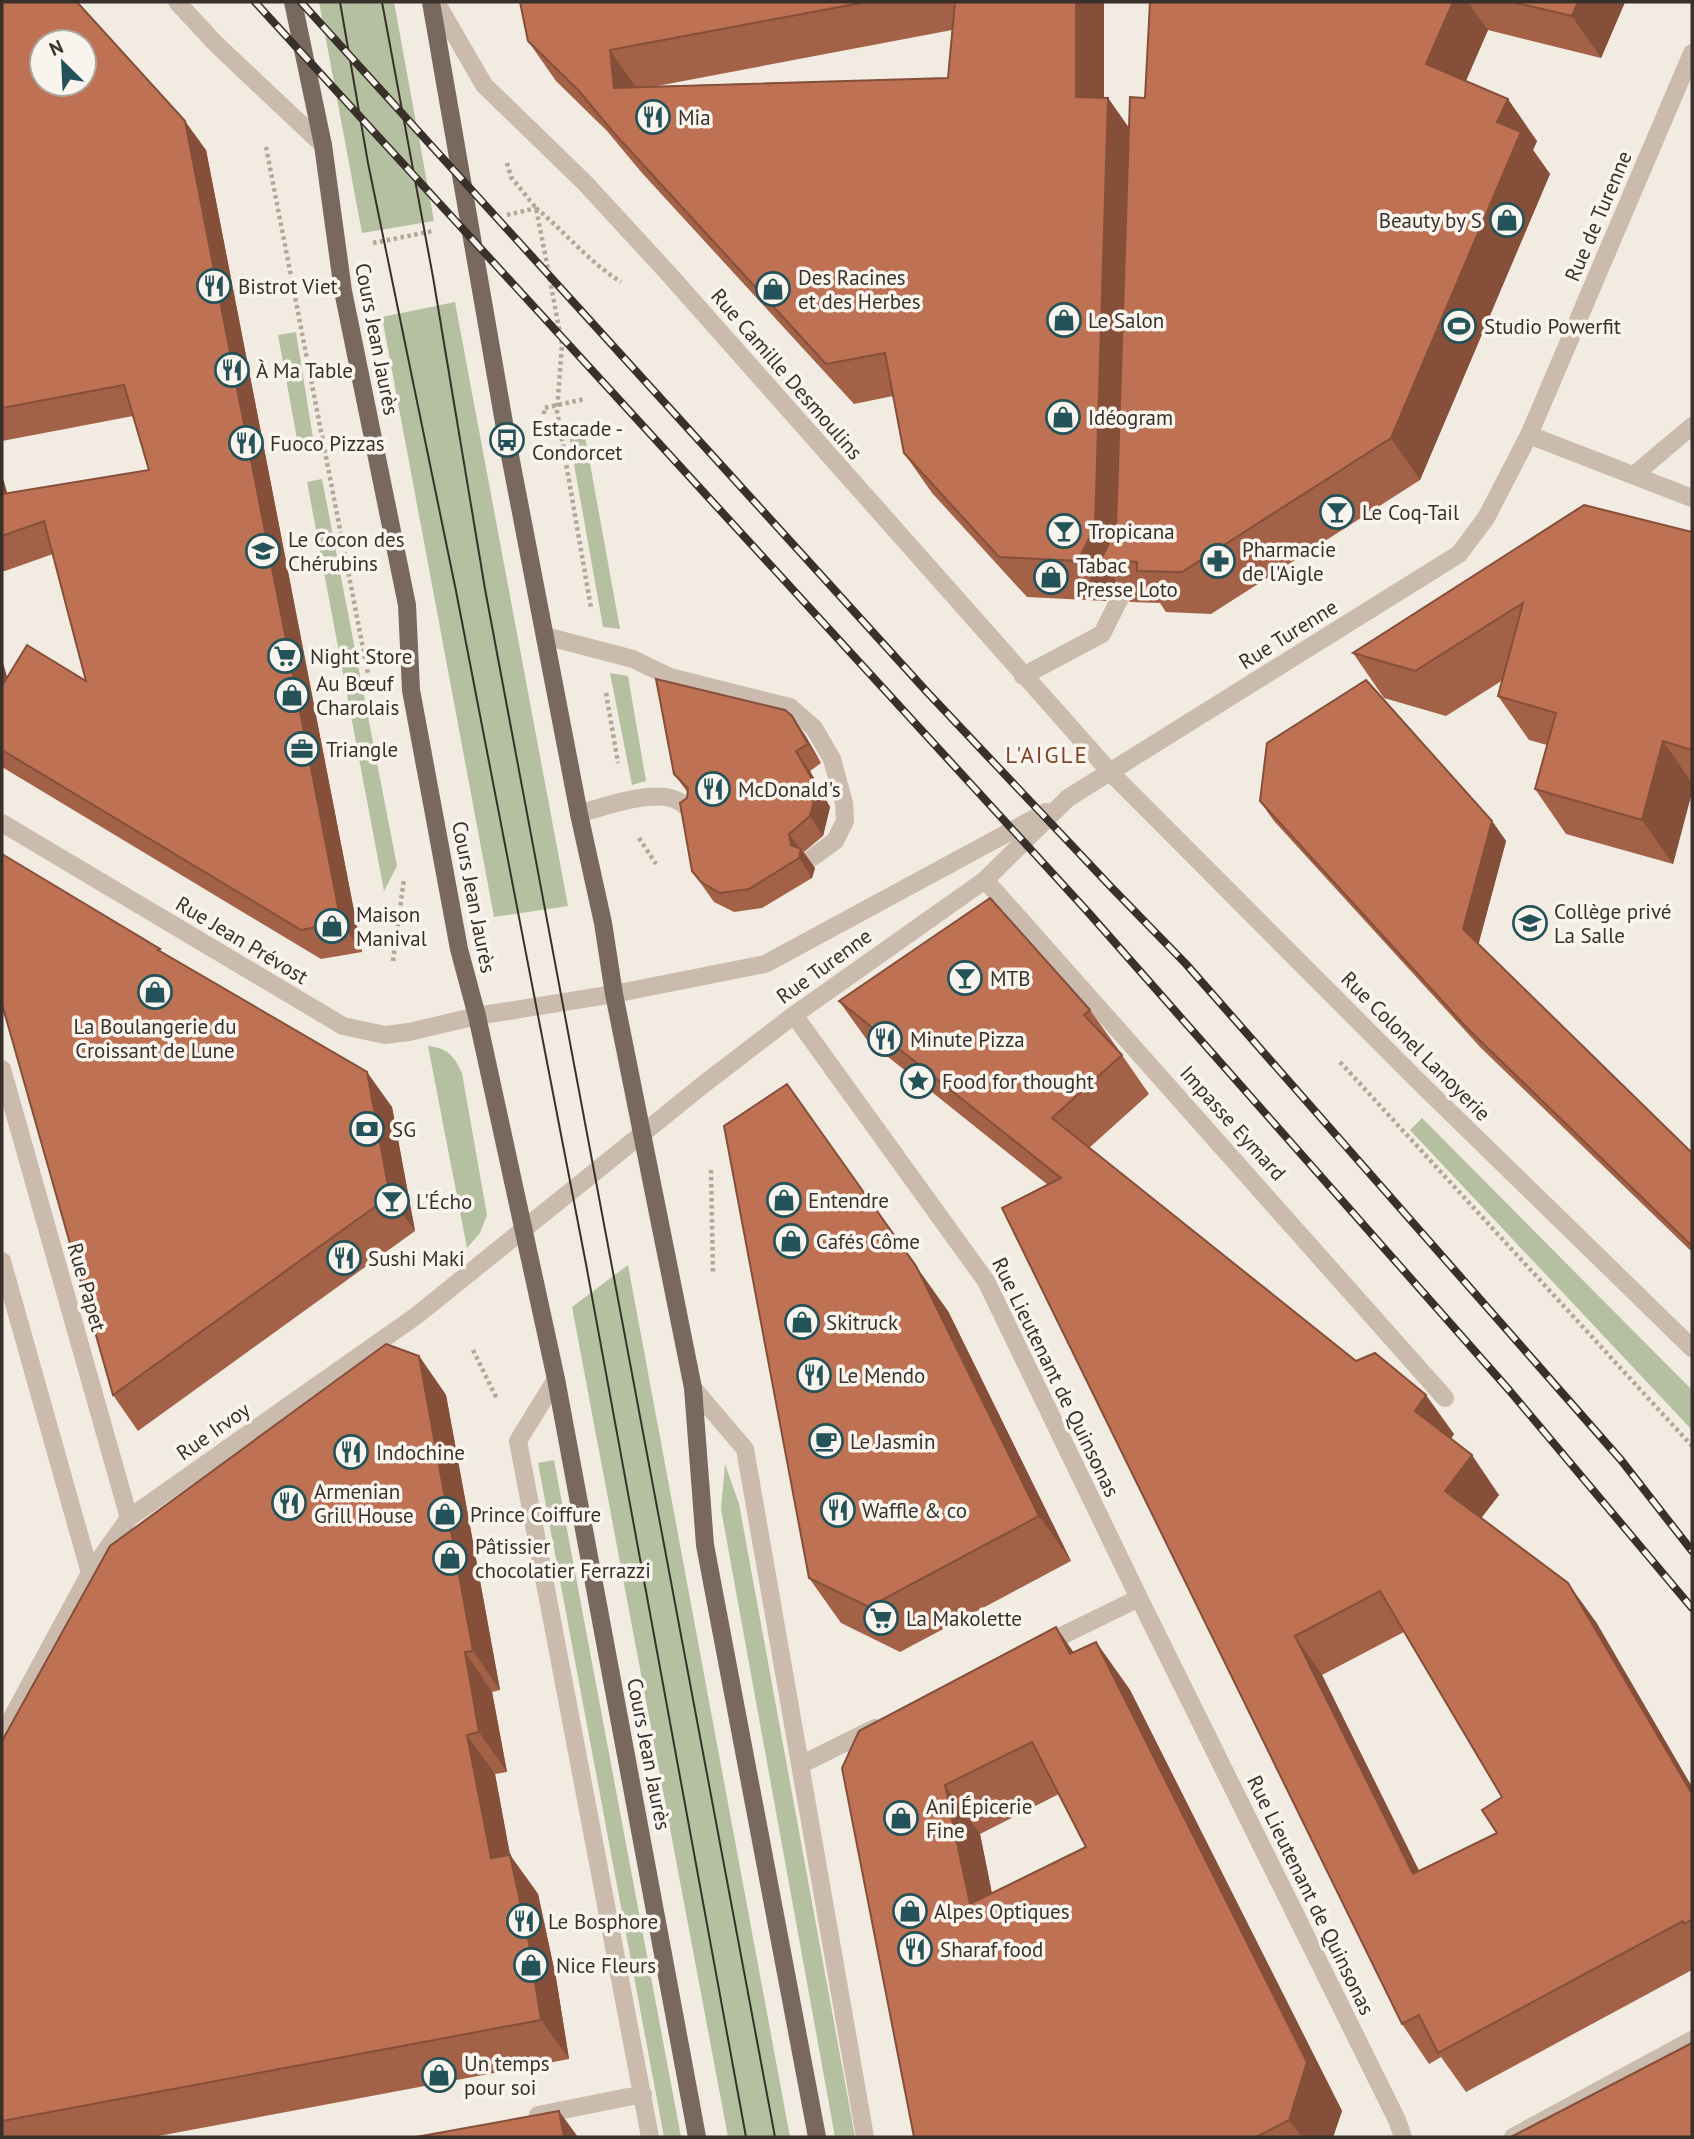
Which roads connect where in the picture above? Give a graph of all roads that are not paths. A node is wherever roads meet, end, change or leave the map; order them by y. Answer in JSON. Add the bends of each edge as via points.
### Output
{"nodes":[{"id":1,"x":177,"y":2,"type":"edge"},
{"id":2,"x":293,"y":2,"type":"edge"},
{"id":3,"x":431,"y":2,"type":"edge"},
{"id":4,"x":436,"y":2,"type":"edge"},
{"id":5,"x":1692,"y":53,"type":"edge"},
{"id":6,"x":323,"y":145,"type":"junction"},
{"id":7,"x":1692,"y":426,"type":"edge"},
{"id":8,"x":1529,"y":435,"type":"junction"},
{"id":9,"x":1634,"y":475,"type":"junction"},
{"id":10,"x":1692,"y":498,"type":"edge"},
{"id":11,"x":1135,"y":555,"type":"edge"},
{"id":12,"x":545,"y":636,"type":"junction"},
{"id":13,"x":1023,"y":676,"type":"junction"},
{"id":14,"x":1111,"y":773,"type":"junction"},
{"id":15,"x":1061,"y":804,"type":"junction"},
{"id":16,"x":691,"y":811,"type":"edge"},
{"id":17,"x":579,"y":814,"type":"junction"},
{"id":18,"x":2,"y":823,"type":"edge"},
{"id":19,"x":813,"y":857,"type":"dead end"},
{"id":20,"x":985,"y":880,"type":"junction"},
{"id":21,"x":614,"y":994,"type":"junction"},
{"id":22,"x":477,"y":1016,"type":"junction"},
{"id":23,"x":794,"y":1016,"type":"junction"},
{"id":24,"x":2,"y":1069,"type":"edge"},
{"id":25,"x":641,"y":1133,"type":"junction"},
{"id":26,"x":524,"y":1228,"type":"junction"},
{"id":27,"x":2,"y":1261,"type":"edge"},
{"id":28,"x":1692,"y":1348,"type":"edge"},
{"id":29,"x":556,"y":1379,"type":"junction"},
{"id":30,"x":693,"y":1388,"type":"junction"},
{"id":31,"x":1446,"y":1398,"type":"dead end"},
{"id":32,"x":129,"y":1518,"type":"junction"},
{"id":33,"x":90,"y":1573,"type":"junction"},
{"id":34,"x":1139,"y":1598,"type":"junction"},
{"id":35,"x":1022,"y":1656,"type":"edge"},
{"id":36,"x":890,"y":1721,"type":"edge"},
{"id":37,"x":2,"y":1736,"type":"edge"},
{"id":38,"x":800,"y":1765,"type":"junction"},
{"id":39,"x":1692,"y":2040,"type":"edge"},
{"id":40,"x":643,"y":2095,"type":"junction"},
{"id":41,"x":520,"y":2118,"type":"edge"},
{"id":42,"x":650,"y":2137,"type":"edge"},
{"id":43,"x":697,"y":2137,"type":"edge"},
{"id":44,"x":817,"y":2137,"type":"edge"},
{"id":45,"x":866,"y":2137,"type":"edge"},
{"id":46,"x":1403,"y":2137,"type":"edge"},
{"id":47,"x":1513,"y":2137,"type":"edge"}],
"edges":[{"from":1,"to":6,"type":"street"},
{"from":2,"to":6,"type":"main road","name":"Cours Jean Jaurès"},
{"from":3,"to":12,"type":"main road","via":[[506,440]]},
{"from":4,"to":13,"type":"street","name":"Rue Camille Desmoulins","via":[[484,85],[576,174],[667,272]]},
{"from":5,"to":8,"type":"street","name":"Rue de Turenne"},
{"from":6,"to":22,"type":"main road","name":"Cours Jean Jaurès","via":[[336,251],[407,605],[411,690],[459,949]]},
{"from":7,"to":9,"type":"street"},
{"from":8,"to":9,"type":"street"},
{"from":8,"to":14,"type":"street","name":"Rue Turenne","via":[[1486,518],[1459,554]]},
{"from":9,"to":10,"type":"street"},
{"from":11,"to":13,"type":"street","via":[[1134,569],[1102,634]]},
{"from":12,"to":17,"type":"main road"},
{"from":12,"to":19,"type":"street","via":[[633,659],[670,677],[790,707],[814,728],[832,759],[844,803],[845,821],[835,841]]},
{"from":13,"to":14,"type":"street","name":"Rue Camille Desmoulins"},
{"from":14,"to":15,"type":"street","name":"Rue Turenne"},
{"from":14,"to":28,"type":"street","name":"Rue Colonel Lanoyerie"},
{"from":15,"to":20,"type":"street","name":"Rue Turenne"},
{"from":15,"to":21,"type":"street","name":"Rue Turenne","via":[[765,964]]},
{"from":16,"to":17,"type":"street","via":[[677,799],[660,797]]},
{"from":17,"to":21,"type":"main road"},
{"from":18,"to":22,"type":"street","name":"Rue Jean Prévost","via":[[343,1026],[385,1035]]},
{"from":20,"to":23,"type":"street","name":"Rue Turenne"},
{"from":20,"to":31,"type":"street","name":"Impasse Eymard"},
{"from":21,"to":22,"type":"street"},
{"from":21,"to":25,"type":"main road"},
{"from":22,"to":26,"type":"main road","name":"Cours Jean Jaurès"},
{"from":23,"to":25,"type":"street","name":"Rue Turenne"},
{"from":23,"to":34,"type":"street","name":"Rue Lieutenant de Quinsonas","via":[[986,1281]]},
{"from":24,"to":32,"type":"street","name":"Rue Papet"},
{"from":25,"to":26,"type":"street"},
{"from":25,"to":30,"type":"main road"},
{"from":26,"to":29,"type":"main road","name":"Cours Jean Jaurès"},
{"from":26,"to":32,"type":"street","name":"Rue Irvoy","via":[[399,1329]]},
{"from":27,"to":33,"type":"street"},
{"from":29,"to":40,"type":"street","via":[[518,1441]]},
{"from":29,"to":43,"type":"main road","name":"Cours Jean Jaurès"},
{"from":30,"to":38,"type":"street","via":[[744,1449]]},
{"from":30,"to":44,"type":"main road","via":[[705,1545]]},
{"from":32,"to":33,"type":"street","name":"Rue Irvoy"},
{"from":33,"to":37,"type":"street","name":"Rue Irvoy"},
{"from":34,"to":35,"type":"street"},
{"from":34,"to":46,"type":"street","name":"Rue Lieutenant de Quinsonas"},
{"from":36,"to":38,"type":"street"},
{"from":38,"to":45,"type":"street"},
{"from":39,"to":47,"type":"street"},
{"from":40,"to":41,"type":"street"},
{"from":40,"to":42,"type":"street"}]}
